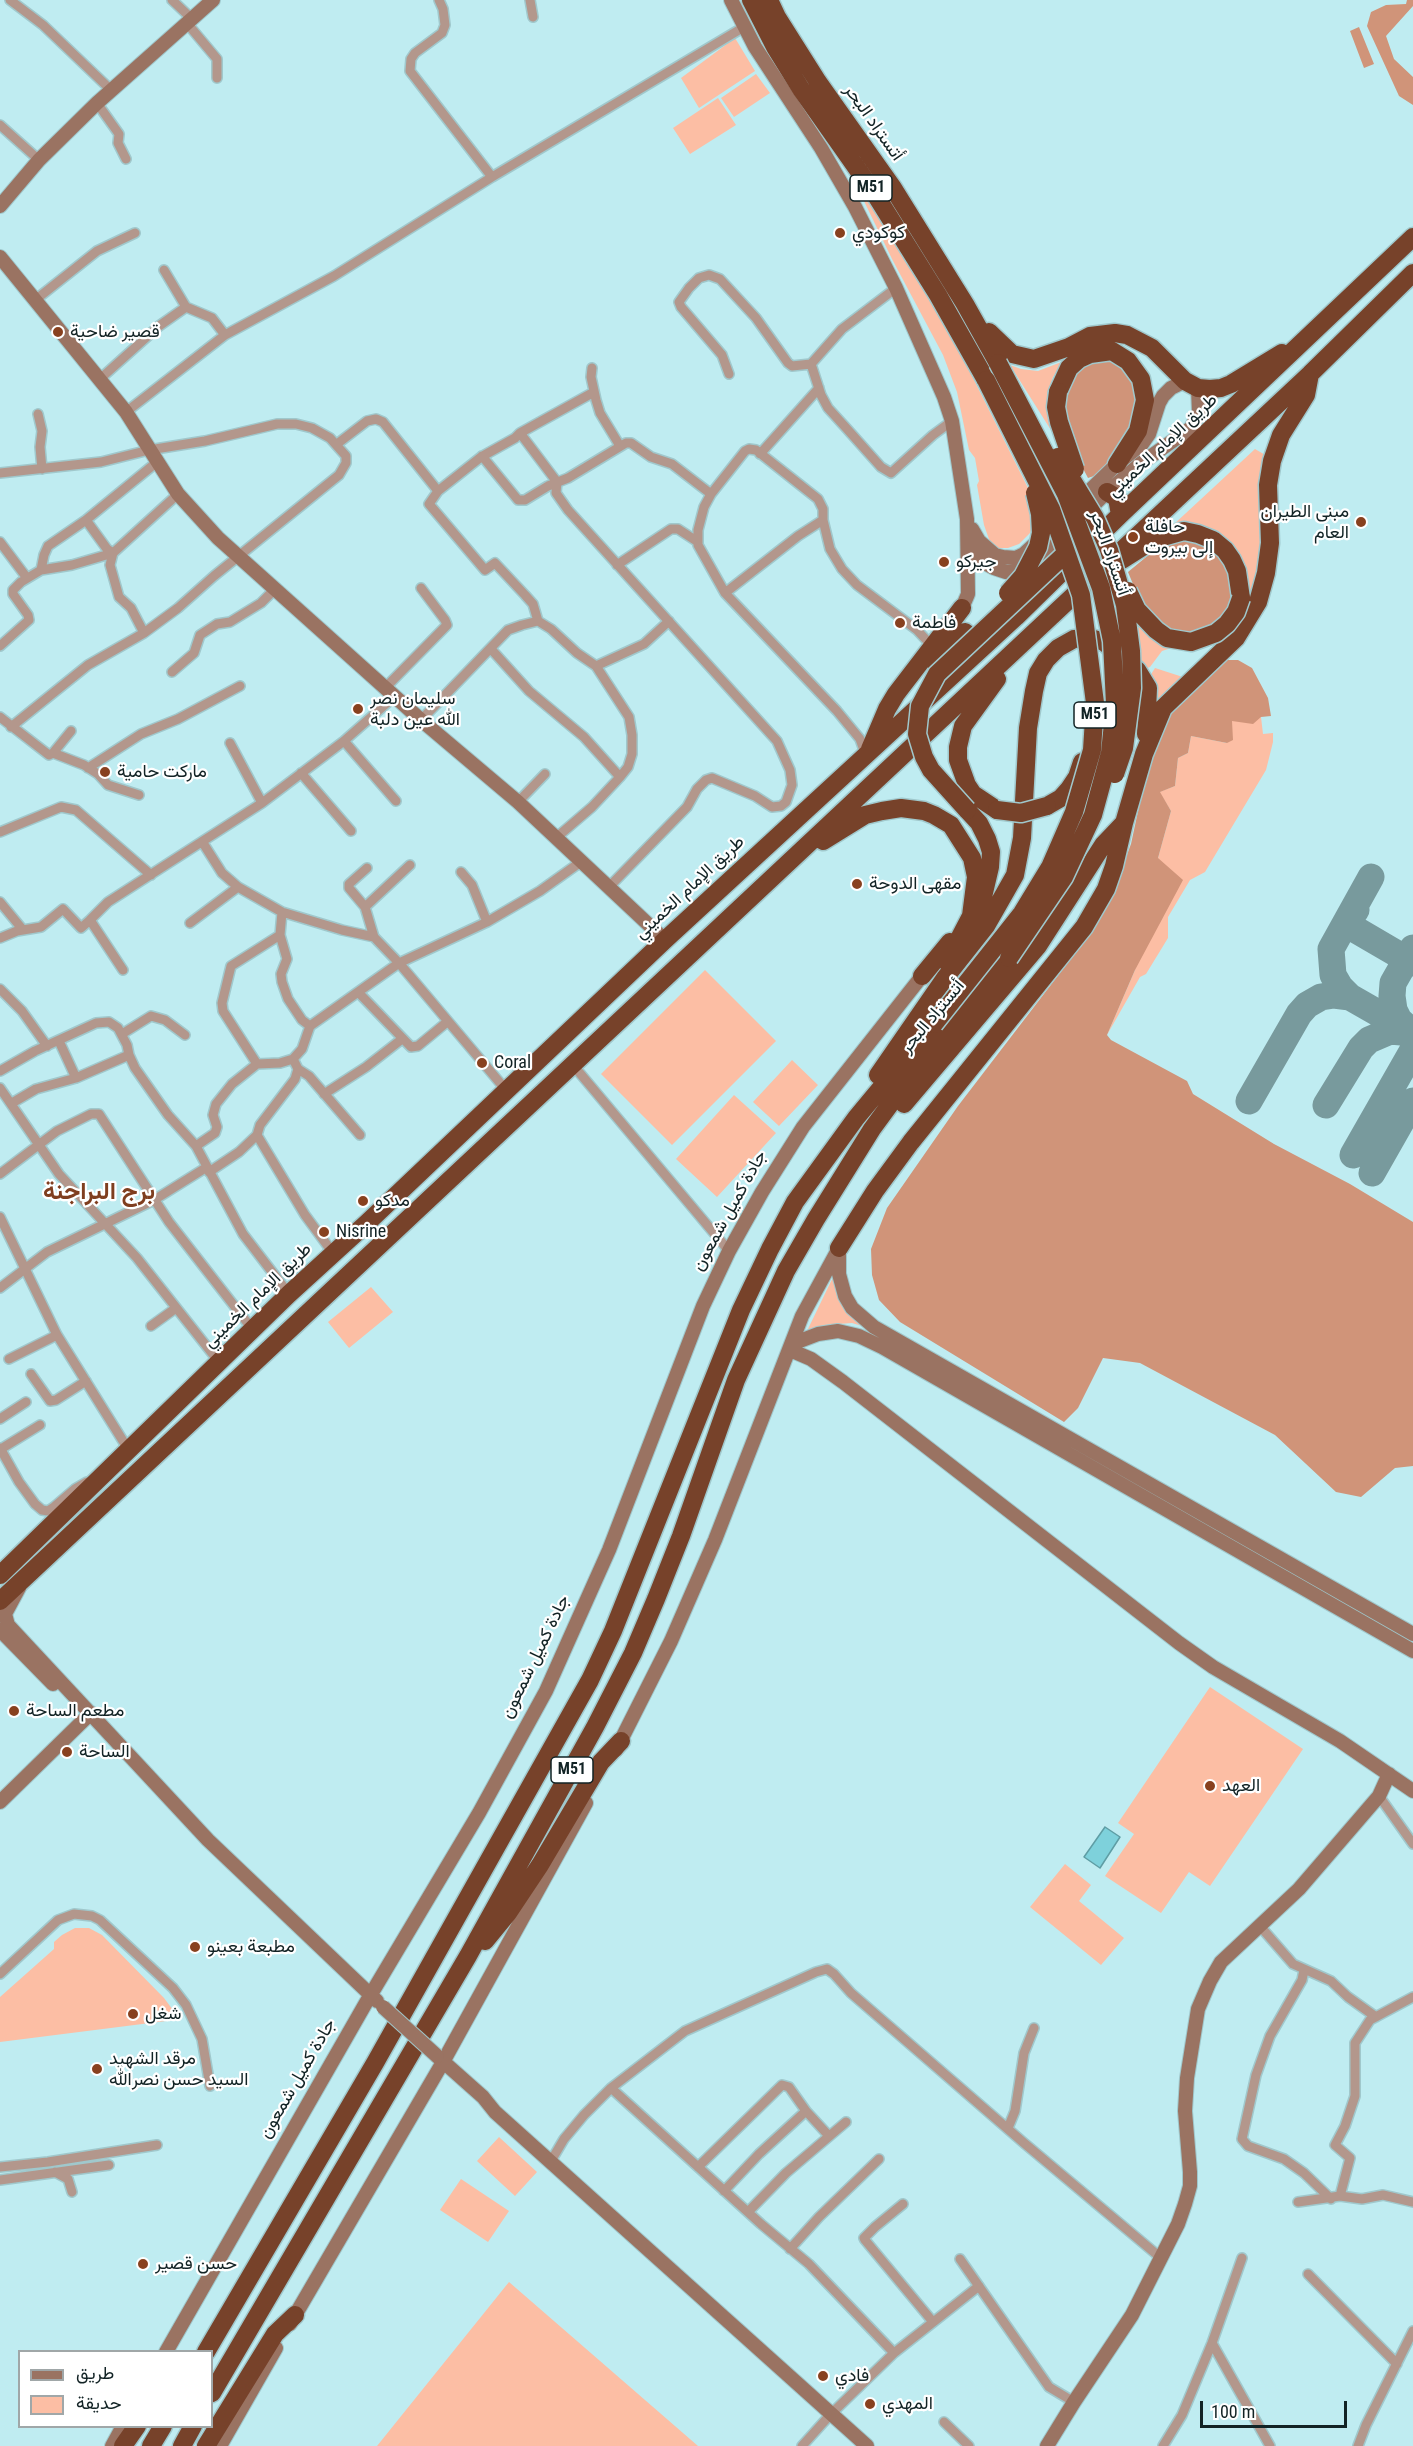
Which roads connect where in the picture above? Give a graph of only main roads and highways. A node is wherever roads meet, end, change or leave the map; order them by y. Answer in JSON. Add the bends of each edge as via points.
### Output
{"nodes":[{"id":1,"x":751,"y":0,"type":"edge"},
{"id":2,"x":769,"y":0,"type":"edge"},
{"id":3,"x":1412,"y":238,"type":"edge"},
{"id":4,"x":1413,"y":273,"type":"edge"},
{"id":5,"x":965,"y":304,"type":"junction"},
{"id":6,"x":1303,"y":342,"type":"junction"},
{"id":7,"x":1310,"y":374,"type":"junction"},
{"id":8,"x":1003,"y":414,"type":"junction"},
{"id":9,"x":1027,"y":419,"type":"junction"},
{"id":10,"x":1117,"y":464,"type":"road end"},
{"id":11,"x":1107,"y":492,"type":"road end"},
{"id":12,"x":1120,"y":515,"type":"junction"},
{"id":13,"x":1095,"y":518,"type":"junction"},
{"id":14,"x":1090,"y":544,"type":"junction"},
{"id":15,"x":1109,"y":550,"type":"junction"},
{"id":16,"x":962,"y":608,"type":"road end"},
{"id":17,"x":1032,"y":633,"type":"junction"},
{"id":18,"x":1088,"y":643,"type":"junction"},
{"id":19,"x":867,"y":754,"type":"junction"},
{"id":20,"x":1144,"y":754,"type":"junction"},
{"id":21,"x":841,"y":777,"type":"junction"},
{"id":22,"x":859,"y":796,"type":"junction"},
{"id":23,"x":1124,"y":823,"type":"junction"},
{"id":24,"x":802,"y":849,"type":"junction"},
{"id":25,"x":1064,"y":878,"type":"junction"},
{"id":26,"x":969,"y":921,"type":"junction"},
{"id":27,"x":922,"y":976,"type":"road end"},
{"id":28,"x":945,"y":978,"type":"junction"},
{"id":29,"x":856,"y":1118,"type":"junction"},
{"id":30,"x":872,"y":1129,"type":"junction"},
{"id":31,"x":380,"y":1211,"type":"junction"},
{"id":32,"x":397,"y":1230,"type":"junction"},
{"id":33,"x":839,"y":1248,"type":"road end"},
{"id":34,"x":338,"y":1250,"type":"junction"},
{"id":35,"x":360,"y":1266,"type":"junction"},
{"id":36,"x":0,"y":1575,"type":"edge"},
{"id":37,"x":0,"y":1601,"type":"edge"},
{"id":38,"x":621,"y":1741,"type":"road end"},
{"id":39,"x":468,"y":1956,"type":"junction"},
{"id":40,"x":249,"y":2276,"type":"junction"},
{"id":41,"x":296,"y":2315,"type":"road end"},
{"id":42,"x":194,"y":2350,"type":"edge"},
{"id":43,"x":207,"y":2350,"type":"edge"},
{"id":44,"x":214,"y":2388,"type":"edge"},
{"id":45,"x":136,"y":2428,"type":"edge"},
{"id":46,"x":162,"y":2428,"type":"edge"},
{"id":47,"x":192,"y":2428,"type":"edge"},
{"id":48,"x":123,"y":2446,"type":"edge"},
{"id":49,"x":151,"y":2446,"type":"edge"},
{"id":50,"x":182,"y":2446,"type":"edge"},
{"id":51,"x":206,"y":2446,"type":"edge"}],
"edges":[{"from":1,"to":8,"type":"highway","name":"أتستراد البحر","number":"M51","bridge":true,"via":[[801,90],[875,194],[938,295]]},
{"from":2,"to":5,"type":"highway","name":"أتستراد البحر","number":"M51","via":[[818,82],[893,188]]},
{"from":3,"to":6,"type":"highway","name":"طريق الإمام الخميني"},
{"from":4,"to":7,"type":"highway"},
{"from":5,"to":6,"type":"highway","via":[[1012,354],[1040,358],[1090,336],[1115,333],[1144,342],[1192,384],[1221,388]]},
{"from":5,"to":9,"type":"highway","name":"أتستراد البحر","number":"M51","bridge":true},
{"from":6,"to":12,"type":"highway","name":"طريق الإمام الخميني"},
{"from":7,"to":17,"type":"highway"},
{"from":7,"to":20,"type":"highway","via":[[1306,394],[1281,435],[1272,461],[1268,485],[1270,543],[1258,602],[1236,638],[1163,708]]},
{"from":8,"to":18,"type":"highway","name":"أتستراد البحر","number":"M51","bridge":true,"via":[[1051,509],[1081,595]]},
{"from":8,"to":19,"type":"highway","bridge":true,"via":[[1036,496],[1041,533],[1038,547],[1012,589],[936,657]]},
{"from":9,"to":13,"type":"highway","bridge":true,"via":[[1052,446]]},
{"from":9,"to":25,"type":"highway","name":"أتستراد البحر","number":"M51","bridge":true,"via":[[1065,494],[1091,560],[1109,617],[1112,641],[1115,704],[1110,753],[1094,815]]},
{"from":10,"to":13,"type":"highway","bridge":true,"via":[[1138,431],[1145,400],[1141,379],[1128,361],[1112,351],[1090,354],[1069,368],[1056,407],[1071,460]]},
{"from":11,"to":12,"type":"highway","via":[[1117,498]]},
{"from":12,"to":14,"type":"highway","name":"طريق الإمام الخميني"},
{"from":13,"to":15,"type":"highway","bridge":true},
{"from":14,"to":19,"type":"highway","name":"طريق الإمام الخميني"},
{"from":14,"to":26,"type":"highway","bridge":true,"via":[[1063,556],[937,674],[920,705],[917,734],[924,757],[979,823],[991,852],[988,883]]},
{"from":15,"to":17,"type":"highway","bridge":true,"via":[[1137,609],[1167,638],[1191,642],[1216,633],[1236,612],[1241,598],[1238,571],[1225,550],[1213,540],[1184,531],[1152,542],[1122,560],[1059,619]]},
{"from":15,"to":25,"type":"highway","bridge":true,"via":[[1128,628],[1130,714],[1124,748],[1098,822]]},
{"from":16,"to":19,"type":"highway","via":[[887,710]]},
{"from":17,"to":18,"type":"highway","bridge":true,"via":[[974,708],[957,747],[957,760],[967,785],[973,794],[997,810],[1021,813],[1047,806],[1061,798],[1077,777],[1088,709]]},
{"from":17,"to":22,"type":"highway"},
{"from":18,"to":29,"type":"highway","name":"أتستراد البحر","number":"M51","bridge":true,"via":[[1095,703],[1092,750],[1074,812],[1050,867],[1022,913]]},
{"from":19,"to":21,"type":"highway","name":"طريق الإمام الخميني"},
{"from":20,"to":23,"type":"highway"},
{"from":20,"to":28,"type":"highway","via":[[1148,688],[1137,670],[1104,642],[1091,638],[1074,639],[1058,648],[1038,673],[1034,690],[1022,838],[1015,875],[986,926]]},
{"from":21,"to":22,"type":"highway","via":[[848,775],[857,780]]},
{"from":21,"to":31,"type":"highway","name":"طريق الإمام الخميني"},
{"from":22,"to":24,"type":"highway"},
{"from":23,"to":30,"type":"highway","via":[[1103,845],[1019,970],[904,1103]]},
{"from":23,"to":33,"type":"highway","via":[[1106,889],[1084,927],[911,1142]]},
{"from":24,"to":26,"type":"highway","via":[[865,815],[901,808],[924,811],[951,825],[972,858],[976,877]]},
{"from":24,"to":32,"type":"highway"},
{"from":25,"to":30,"type":"highway","name":"أتستراد البحر","number":"M51","bridge":true,"via":[[1009,958]]},
{"from":26,"to":27,"type":"highway"},
{"from":26,"to":28,"type":"highway","via":[[946,965]]},
{"from":28,"to":29,"type":"highway","via":[[875,1079]]},
{"from":29,"to":40,"type":"highway","number":"M51","via":[[795,1202],[741,1310],[590,1680],[375,2063]]},
{"from":30,"to":39,"type":"highway","number":"M51","via":[[816,1219],[761,1324],[633,1653]]},
{"from":31,"to":32,"type":"highway","via":[[375,1230],[382,1235]]},
{"from":31,"to":34,"type":"highway","name":"طريق الإمام الخميني"},
{"from":32,"to":35,"type":"highway"},
{"from":34,"to":35,"type":"highway","via":[[354,1243],[361,1246],[364,1254]]},
{"from":34,"to":36,"type":"highway","name":"طريق الإمام الخميني"},
{"from":35,"to":37,"type":"highway"},
{"from":38,"to":39,"type":"highway","via":[[596,1769],[508,1913]]},
{"from":39,"to":44,"type":"highway","number":"M51"},
{"from":40,"to":42,"type":"highway"},
{"from":40,"to":43,"type":"highway","number":"M51"},
{"from":41,"to":51,"type":"highway","via":[[275,2334]]},
{"from":45,"to":48,"type":"highway"},
{"from":46,"to":49,"type":"highway"},
{"from":47,"to":50,"type":"highway"}]}
